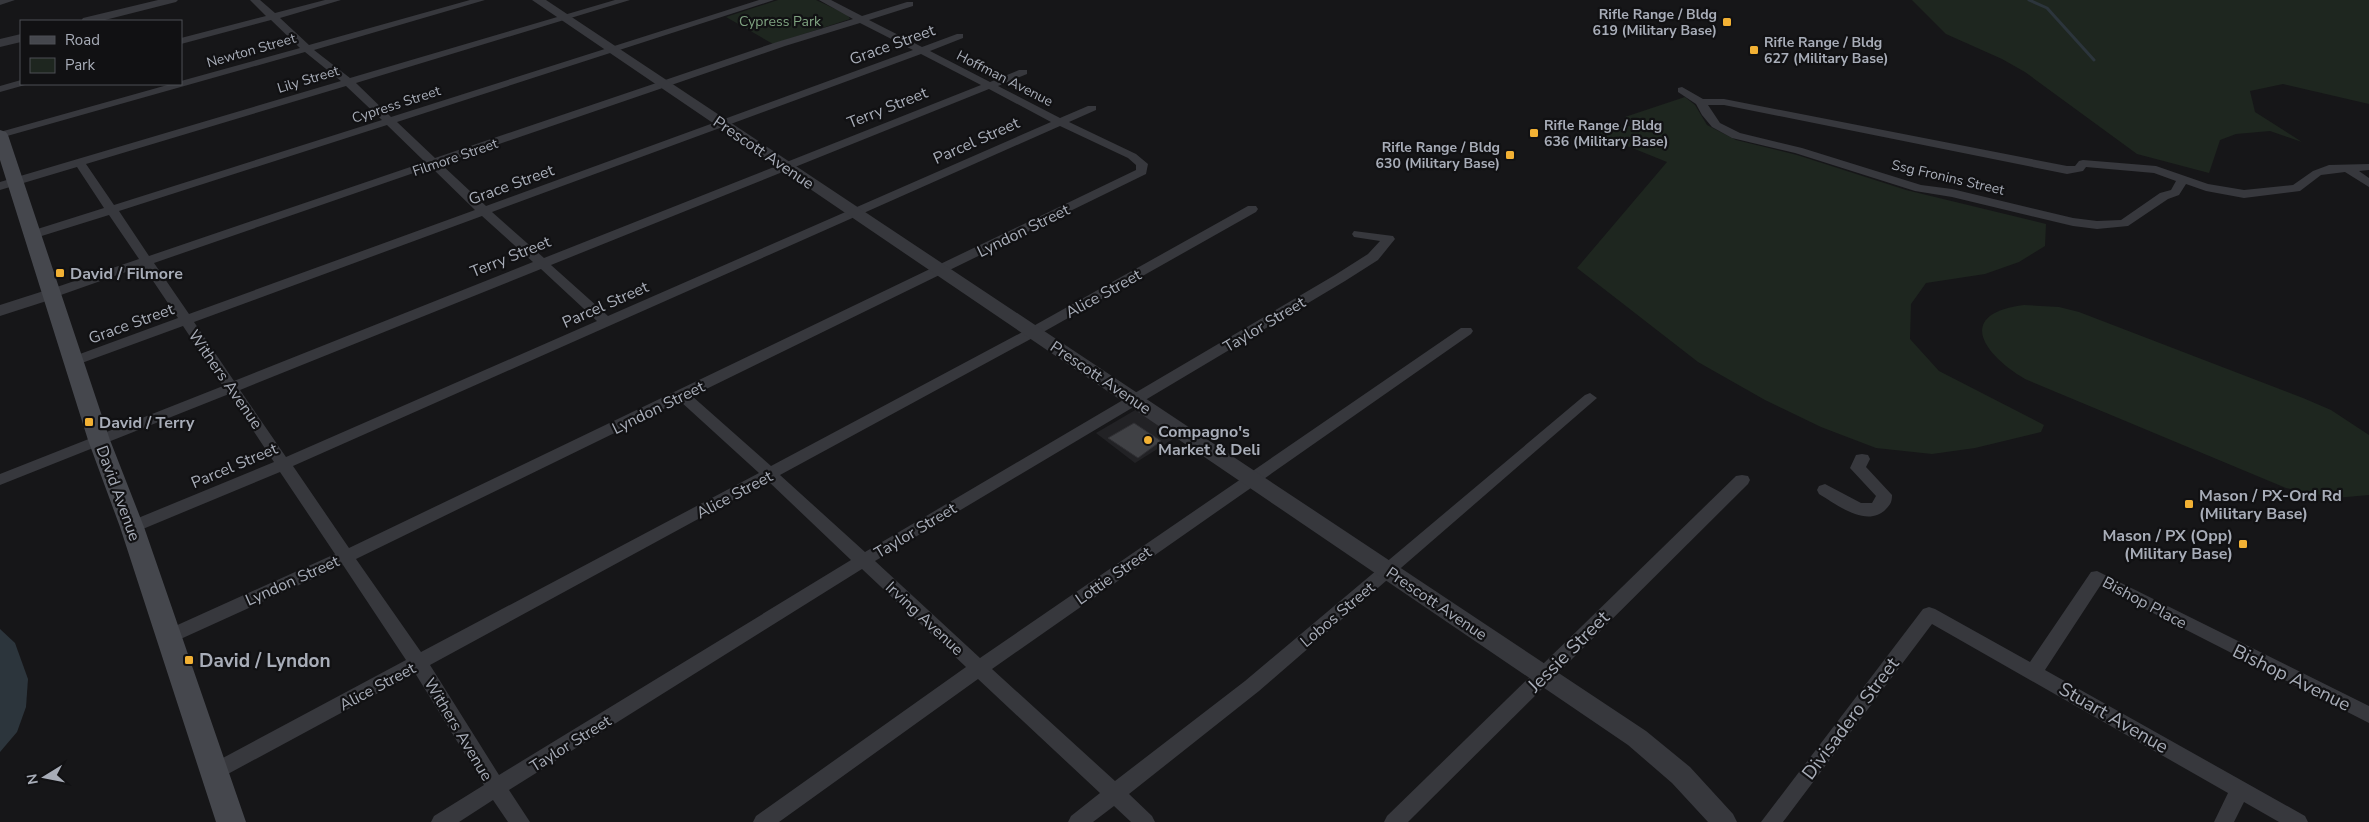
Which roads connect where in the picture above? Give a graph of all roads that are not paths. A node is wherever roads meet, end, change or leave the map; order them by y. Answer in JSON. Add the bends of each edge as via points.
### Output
{"nodes":[{"id":1,"x":10,"y":0,"type":"edge"},
{"id":2,"x":172,"y":0,"type":"edge"},
{"id":3,"x":255,"y":0,"type":"edge"},
{"id":4,"x":336,"y":0,"type":"edge"},
{"id":5,"x":480,"y":0,"type":"edge"},
{"id":6,"x":538,"y":0,"type":"edge"},
{"id":7,"x":624,"y":0,"type":"edge"},
{"id":8,"x":769,"y":0,"type":"edge"},
{"id":9,"x":824,"y":0,"type":"edge"},
{"id":10,"x":0,"y":2,"type":"edge"},
{"id":11,"x":910,"y":4,"type":"dead end"},
{"id":12,"x":273,"y":17,"type":"junction"},
{"id":13,"x":565,"y":18,"type":"junction"},
{"id":14,"x":861,"y":18,"type":"junction"},
{"id":15,"x":91,"y":20,"type":"edge"},
{"id":16,"x":960,"y":36,"type":"dead end"},
{"id":17,"x":20,"y":38,"type":"edge"},
{"id":18,"x":182,"y":41,"type":"edge"},
{"id":19,"x":0,"y":43,"type":"edge"},
{"id":20,"x":307,"y":49,"type":"junction"},
{"id":21,"x":612,"y":50,"type":"junction"},
{"id":22,"x":922,"y":50,"type":"junction"},
{"id":23,"x":1023,"y":72,"type":"dead end"},
{"id":24,"x":348,"y":82,"type":"junction"},
{"id":25,"x":20,"y":83,"type":"edge"},
{"id":26,"x":182,"y":84,"type":"edge"},
{"id":27,"x":666,"y":84,"type":"junction"},
{"id":28,"x":178,"y":85,"type":"edge"},
{"id":29,"x":988,"y":85,"type":"junction"},
{"id":30,"x":0,"y":89,"type":"edge"},
{"id":31,"x":1682,"y":90,"type":"dead end"},
{"id":32,"x":1701,"y":102,"type":"junction"},
{"id":33,"x":1092,"y":108,"type":"dead end"},
{"id":34,"x":391,"y":122,"type":"junction"},
{"id":35,"x":1060,"y":122,"type":"junction"},
{"id":36,"x":721,"y":123,"type":"junction"},
{"id":37,"x":0,"y":135,"type":"edge"},
{"id":38,"x":80,"y":163,"type":"junction"},
{"id":39,"x":436,"y":163,"type":"junction"},
{"id":40,"x":786,"y":166,"type":"junction"},
{"id":41,"x":2369,"y":167,"type":"edge"},
{"id":42,"x":1144,"y":168,"type":"joint"},
{"id":43,"x":2347,"y":168,"type":"junction"},
{"id":44,"x":2183,"y":179,"type":"junction"},
{"id":45,"x":8,"y":183,"type":"edge"},
{"id":46,"x":2369,"y":183,"type":"edge"},
{"id":47,"x":1252,"y":209,"type":"dead end"},
{"id":48,"x":112,"y":210,"type":"junction"},
{"id":49,"x":484,"y":211,"type":"junction"},
{"id":50,"x":855,"y":214,"type":"junction"},
{"id":51,"x":1358,"y":234,"type":"dead end"},
{"id":52,"x":32,"y":235,"type":"junction"},
{"id":53,"x":148,"y":262,"type":"junction"},
{"id":54,"x":542,"y":262,"type":"junction"},
{"id":55,"x":940,"y":270,"type":"junction"},
{"id":56,"x":53,"y":293,"type":"junction"},
{"id":57,"x":0,"y":312,"type":"edge"},
{"id":58,"x":186,"y":321,"type":"junction"},
{"id":59,"x":607,"y":322,"type":"junction"},
{"id":60,"x":1466,"y":331,"type":"dead end"},
{"id":61,"x":1033,"y":332,"type":"junction"},
{"id":62,"x":74,"y":362,"type":"junction"},
{"id":63,"x":233,"y":388,"type":"junction"},
{"id":64,"x":682,"y":395,"type":"junction"},
{"id":65,"x":1590,"y":398,"type":"dead end"},
{"id":66,"x":1135,"y":400,"type":"junction"},
{"id":67,"x":99,"y":440,"type":"junction"},
{"id":68,"x":1862,"y":459,"type":"dead end"},
{"id":69,"x":284,"y":464,"type":"junction"},
{"id":70,"x":771,"y":475,"type":"junction"},
{"id":71,"x":6,"y":477,"type":"edge"},
{"id":72,"x":1252,"y":479,"type":"junction"},
{"id":73,"x":1742,"y":480,"type":"dead end"},
{"id":74,"x":1825,"y":490,"type":"dead end"},
{"id":75,"x":132,"y":528,"type":"junction"},
{"id":76,"x":344,"y":557,"type":"junction"},
{"id":77,"x":864,"y":560,"type":"junction"},
{"id":78,"x":1388,"y":570,"type":"junction"},
{"id":79,"x":1929,"y":614,"type":"joint"},
{"id":80,"x":168,"y":637,"type":"junction"},
{"id":81,"x":2214,"y":638,"type":"joint"},
{"id":82,"x":419,"y":664,"type":"junction"},
{"id":83,"x":979,"y":668,"type":"junction"},
{"id":84,"x":2034,"y":671,"type":"junction"},
{"id":85,"x":1544,"y":675,"type":"junction"},
{"id":86,"x":2369,"y":715,"type":"edge"},
{"id":87,"x":213,"y":774,"type":"junction"},
{"id":88,"x":495,"y":789,"type":"junction"},
{"id":89,"x":2240,"y":790,"type":"junction"},
{"id":90,"x":1114,"y":793,"type":"junction"},
{"id":91,"x":231,"y":822,"type":"edge"},
{"id":92,"x":441,"y":822,"type":"edge"},
{"id":93,"x":520,"y":822,"type":"edge"},
{"id":94,"x":763,"y":822,"type":"edge"},
{"id":95,"x":1078,"y":822,"type":"edge"},
{"id":96,"x":1145,"y":822,"type":"edge"},
{"id":97,"x":1394,"y":822,"type":"edge"},
{"id":98,"x":1724,"y":822,"type":"edge"},
{"id":99,"x":1771,"y":822,"type":"edge"},
{"id":100,"x":2224,"y":822,"type":"edge"},
{"id":101,"x":2298,"y":822,"type":"edge"}],
"edges":[{"from":1,"to":10,"type":"street"},
{"from":2,"to":15,"type":"street"},
{"from":3,"to":12,"type":"street"},
{"from":4,"to":12,"type":"street"},
{"from":5,"to":20,"type":"street","name":"Newton Street"},
{"from":6,"to":13,"type":"street","name":"Prescott Avenue"},
{"from":7,"to":13,"type":"street","name":"Lily Street"},
{"from":8,"to":21,"type":"street","name":"Cypress Street"},
{"from":9,"to":14,"type":"street","name":"Hoffman Avenue"},
{"from":11,"to":14,"type":"street","name":"Filmore Street"},
{"from":12,"to":18,"type":"street"},
{"from":12,"to":20,"type":"street"},
{"from":13,"to":21,"type":"street","name":"Prescott Avenue"},
{"from":13,"to":24,"type":"street","name":"Lily Street"},
{"from":14,"to":22,"type":"street","name":"Hoffman Avenue"},
{"from":14,"to":27,"type":"street","name":"Filmore Street"},
{"from":16,"to":22,"type":"street","name":"Grace Street"},
{"from":17,"to":19,"type":"street"},
{"from":20,"to":24,"type":"street"},
{"from":20,"to":26,"type":"street","name":"Newton Street"},
{"from":21,"to":27,"type":"street","name":"Prescott Avenue"},
{"from":21,"to":34,"type":"street","name":"Cypress Street"},
{"from":22,"to":29,"type":"street","name":"Hoffman Avenue"},
{"from":22,"to":36,"type":"street","name":"Grace Street"},
{"from":23,"to":29,"type":"street","name":"Terry Street"},
{"from":24,"to":34,"type":"street"},
{"from":24,"to":38,"type":"street","name":"Lily Street"},
{"from":25,"to":30,"type":"street"},
{"from":27,"to":36,"type":"street","name":"Prescott Avenue"},
{"from":27,"to":39,"type":"street","name":"Filmore Street"},
{"from":28,"to":37,"type":"street","name":"Newton Street"},
{"from":29,"to":35,"type":"street","name":"Hoffman Avenue"},
{"from":29,"to":40,"type":"street","name":"Terry Street"},
{"from":31,"to":32,"type":"street","name":"Ssg Fronins Street"},
{"from":32,"to":44,"type":"street","via":[[1724,102],[2067,170],[2079,169],[2083,163],[2156,170]]},
{"from":32,"to":44,"type":"street","name":"Ssg Fronins Street","via":[[1712,122],[1736,136],[1798,150],[1919,188],[2084,224],[2107,226],[2130,221],[2164,196],[2175,192]]},
{"from":33,"to":35,"type":"street","name":"Parcel Street"},
{"from":34,"to":39,"type":"street"},
{"from":34,"to":48,"type":"street","name":"Cypress Street"},
{"from":35,"to":42,"type":"street","name":"Hoffman Avenue","via":[[1132,156]]},
{"from":35,"to":50,"type":"street","name":"Parcel Street"},
{"from":36,"to":40,"type":"street","name":"Prescott Avenue"},
{"from":36,"to":49,"type":"street","name":"Grace Street"},
{"from":37,"to":45,"type":"main road","name":"David Avenue"},
{"from":38,"to":45,"type":"street","name":"Lily Street"},
{"from":38,"to":48,"type":"street","name":"Withers Avenue"},
{"from":39,"to":49,"type":"street"},
{"from":39,"to":53,"type":"street","name":"Filmore Street"},
{"from":40,"to":50,"type":"street","name":"Prescott Avenue"},
{"from":40,"to":54,"type":"street","name":"Terry Street"},
{"from":41,"to":43,"type":"street"},
{"from":42,"to":55,"type":"street","name":"Lyndon Street","via":[[1137,175]]},
{"from":43,"to":44,"type":"street","via":[[2322,171],[2296,188],[2263,193],[2233,193]]},
{"from":43,"to":46,"type":"street"},
{"from":45,"to":52,"type":"main road","name":"David Avenue"},
{"from":47,"to":61,"type":"street","name":"Alice Street"},
{"from":48,"to":52,"type":"street","name":"Cypress Street"},
{"from":48,"to":53,"type":"street","name":"Withers Avenue"},
{"from":49,"to":54,"type":"street"},
{"from":49,"to":58,"type":"street","name":"Grace Street"},
{"from":50,"to":55,"type":"street","name":"Prescott Avenue"},
{"from":50,"to":59,"type":"street","name":"Parcel Street"},
{"from":51,"to":66,"type":"street","name":"Taylor Street","via":[[1389,239],[1373,257],[1340,278]]},
{"from":52,"to":56,"type":"main road","name":"David Avenue"},
{"from":53,"to":56,"type":"street","name":"Filmore Street"},
{"from":53,"to":58,"type":"street","name":"Withers Avenue"},
{"from":54,"to":59,"type":"street"},
{"from":54,"to":63,"type":"street","name":"Terry Street"},
{"from":55,"to":61,"type":"street","name":"Prescott Avenue"},
{"from":55,"to":64,"type":"street","name":"Lyndon Street"},
{"from":56,"to":57,"type":"street","name":"Filmore Street"},
{"from":56,"to":62,"type":"main road","name":"David Avenue"},
{"from":58,"to":62,"type":"street","name":"Grace Street"},
{"from":58,"to":63,"type":"street","name":"Withers Avenue"},
{"from":59,"to":69,"type":"street","name":"Parcel Street"},
{"from":60,"to":72,"type":"street","name":"Lottie Street"},
{"from":61,"to":66,"type":"street","name":"Prescott Avenue"},
{"from":61,"to":70,"type":"street","name":"Alice Street"},
{"from":62,"to":67,"type":"main road","name":"David Avenue"},
{"from":63,"to":67,"type":"street","name":"Terry Street"},
{"from":63,"to":69,"type":"street","name":"Withers Avenue"},
{"from":64,"to":70,"type":"street","name":"Irving Avenue"},
{"from":64,"to":76,"type":"street","name":"Lyndon Street"},
{"from":65,"to":78,"type":"street","name":"Lobos Street"},
{"from":66,"to":72,"type":"street","name":"Prescott Avenue"},
{"from":66,"to":77,"type":"street","name":"Taylor Street"},
{"from":67,"to":71,"type":"street","name":"Terry Street"},
{"from":67,"to":75,"type":"main road","name":"David Avenue"},
{"from":68,"to":74,"type":"street","via":[[1858,468],[1884,495],[1881,506],[1873,510],[1851,507]]},
{"from":69,"to":75,"type":"street","name":"Parcel Street"},
{"from":69,"to":76,"type":"street","name":"Withers Avenue"},
{"from":70,"to":77,"type":"street","name":"Irving Avenue"},
{"from":70,"to":82,"type":"street","name":"Alice Street"},
{"from":72,"to":78,"type":"street","name":"Prescott Avenue"},
{"from":72,"to":83,"type":"street","name":"Lottie Street"},
{"from":73,"to":85,"type":"street","name":"Jessie Street"},
{"from":75,"to":80,"type":"main road","name":"David Avenue"},
{"from":76,"to":80,"type":"street","name":"Lyndon Street"},
{"from":76,"to":82,"type":"street","name":"Withers Avenue"},
{"from":77,"to":83,"type":"street","name":"Irving Avenue"},
{"from":77,"to":88,"type":"street","name":"Taylor Street"},
{"from":78,"to":85,"type":"street","name":"Prescott Avenue"},
{"from":78,"to":90,"type":"street","name":"Lobos Street","via":[[1252,686]]},
{"from":79,"to":84,"type":"street","name":"Stuart Avenue"},
{"from":79,"to":99,"type":"street","name":"Divisadero Street"},
{"from":80,"to":87,"type":"main road","name":"David Avenue"},
{"from":81,"to":84,"type":"street","name":"Bishop Place","via":[[2097,577]]},
{"from":81,"to":86,"type":"street","name":"Bishop Avenue"},
{"from":82,"to":87,"type":"street","name":"Alice Street"},
{"from":82,"to":88,"type":"street","name":"Withers Avenue"},
{"from":83,"to":90,"type":"street","name":"Irving Avenue"},
{"from":83,"to":94,"type":"street","name":"Lottie Street"},
{"from":84,"to":89,"type":"street","name":"Stuart Avenue"},
{"from":85,"to":97,"type":"street","name":"Jessie Street"},
{"from":85,"to":98,"type":"street","name":"Prescott Avenue","via":[[1661,756]]},
{"from":87,"to":91,"type":"main road","name":"David Avenue"},
{"from":88,"to":92,"type":"street","name":"Taylor Street"},
{"from":88,"to":93,"type":"street","name":"Withers Avenue"},
{"from":89,"to":100,"type":"street"},
{"from":89,"to":101,"type":"street","name":"Stuart Avenue"},
{"from":90,"to":95,"type":"street","name":"Lobos Street"},
{"from":90,"to":96,"type":"street","name":"Irving Avenue"}]}
